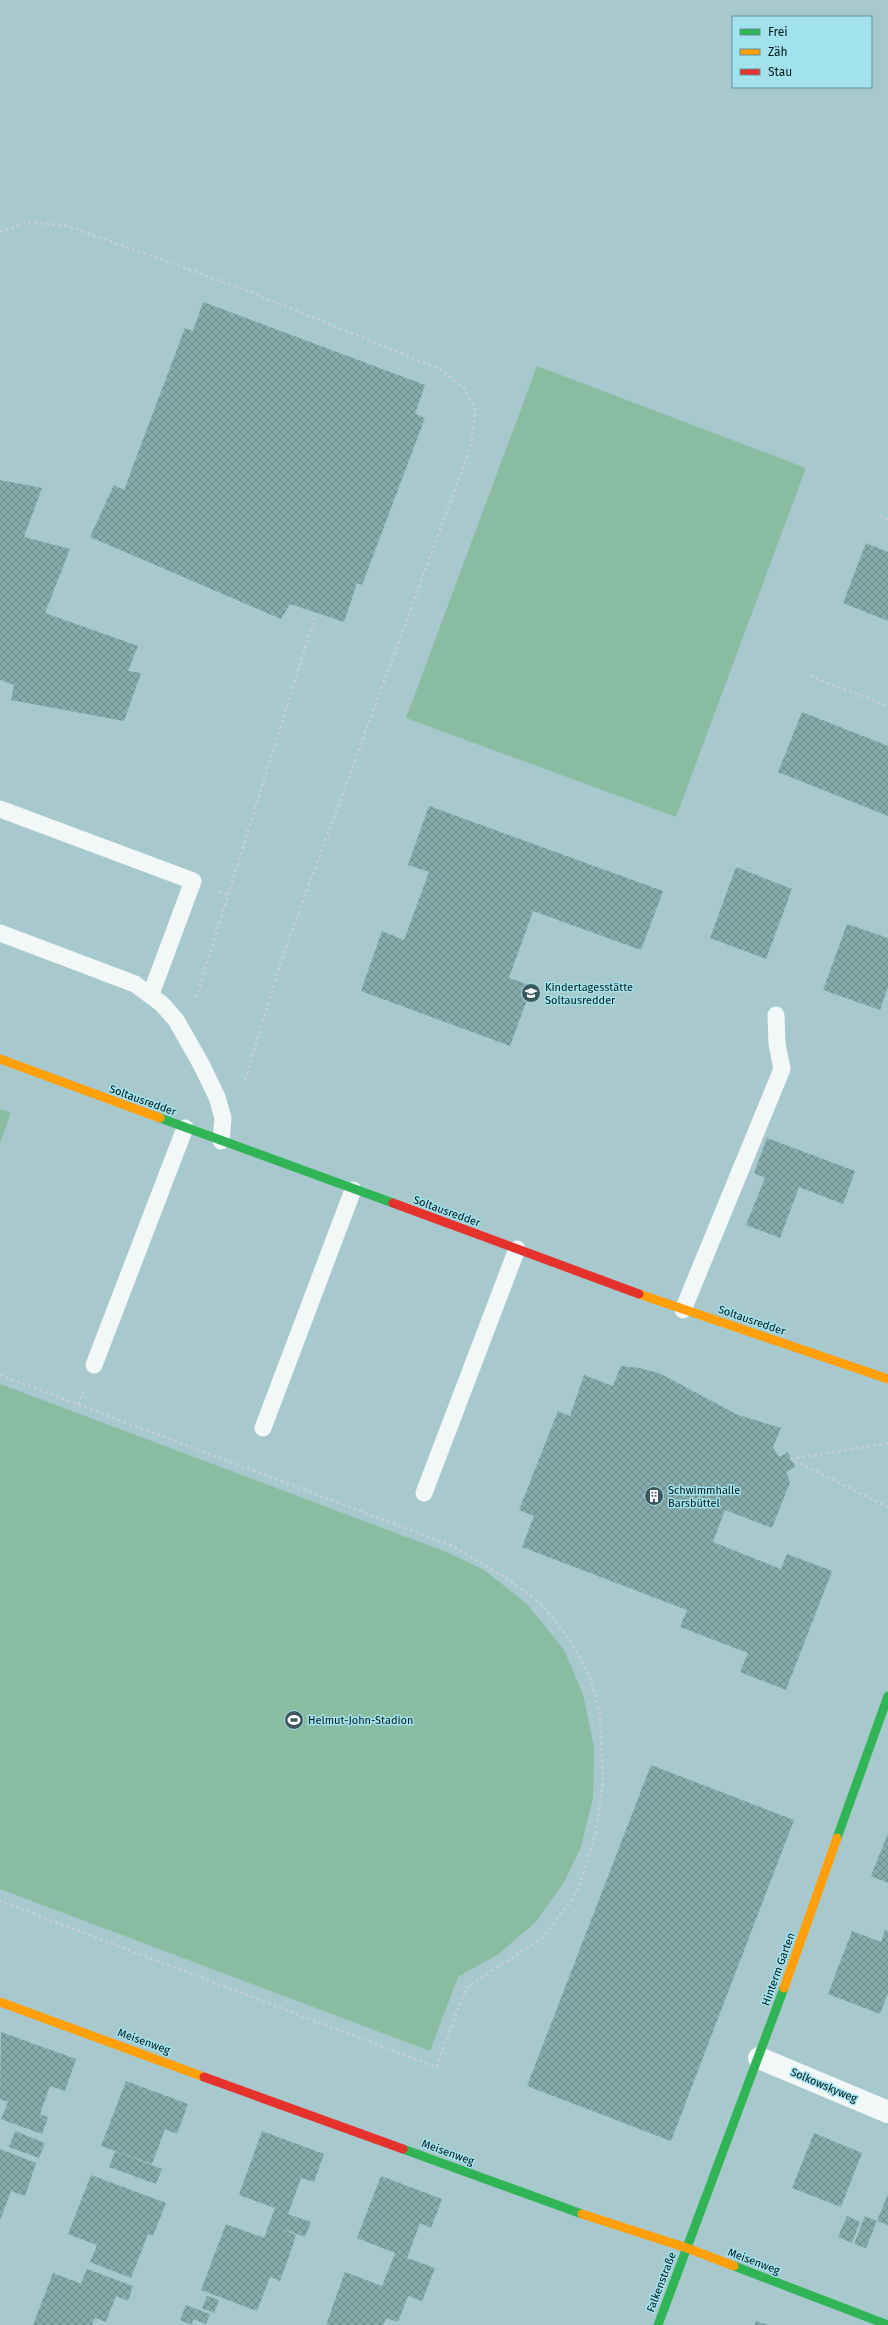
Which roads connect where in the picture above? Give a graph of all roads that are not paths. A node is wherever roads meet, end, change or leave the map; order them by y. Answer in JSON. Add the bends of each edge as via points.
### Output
{"nodes":[{"id":1,"x":0,"y":810,"type":"edge"},
{"id":2,"x":0,"y":933,"type":"edge"},
{"id":3,"x":150,"y":994,"type":"junction"},
{"id":4,"x":776,"y":1015,"type":"dead end"},
{"id":5,"x":0,"y":1059,"type":"edge"},
{"id":6,"x":185,"y":1128,"type":"junction"},
{"id":7,"x":221,"y":1141,"type":"junction"},
{"id":8,"x":353,"y":1190,"type":"junction"},
{"id":9,"x":517,"y":1249,"type":"junction"},
{"id":10,"x":683,"y":1310,"type":"junction"},
{"id":11,"x":94,"y":1365,"type":"dead end"},
{"id":12,"x":888,"y":1378,"type":"edge"},
{"id":13,"x":263,"y":1428,"type":"dead end"},
{"id":14,"x":424,"y":1493,"type":"dead end"},
{"id":15,"x":888,"y":1696,"type":"edge"},
{"id":16,"x":0,"y":2002,"type":"edge"},
{"id":17,"x":759,"y":2058,"type":"junction"},
{"id":18,"x":888,"y":2112,"type":"edge"},
{"id":19,"x":687,"y":2248,"type":"junction"},
{"id":20,"x":658,"y":2325,"type":"edge"},
{"id":21,"x":888,"y":2325,"type":"edge"}],
"edges":[{"from":1,"to":3,"type":"lane","via":[[193,881]]},
{"from":2,"to":3,"type":"lane","via":[[135,984]]},
{"from":3,"to":7,"type":"lane","via":[[176,1020],[217,1097],[223,1118]]},
{"from":4,"to":10,"type":"lane","via":[[777,1044],[782,1070]]},
{"from":5,"to":6,"type":"street","name":"Soltausredder"},
{"from":6,"to":7,"type":"street","name":"Soltausredder"},
{"from":6,"to":11,"type":"lane"},
{"from":7,"to":8,"type":"street","name":"Soltausredder"},
{"from":8,"to":9,"type":"street","name":"Soltausredder"},
{"from":8,"to":13,"type":"lane"},
{"from":9,"to":10,"type":"street","name":"Soltausredder"},
{"from":9,"to":14,"type":"lane"},
{"from":10,"to":12,"type":"street","name":"Soltausredder"},
{"from":15,"to":17,"type":"street","name":"Hinterm Garten"},
{"from":16,"to":19,"type":"street","name":"Meisenweg","via":[[565,2208]]},
{"from":17,"to":18,"type":"street","name":"Solkowskyweg"},
{"from":17,"to":19,"type":"street","name":"Hinterm Garten"},
{"from":19,"to":20,"type":"street","name":"Falkenstraße"},
{"from":19,"to":21,"type":"street","name":"Meisenweg"}]}
